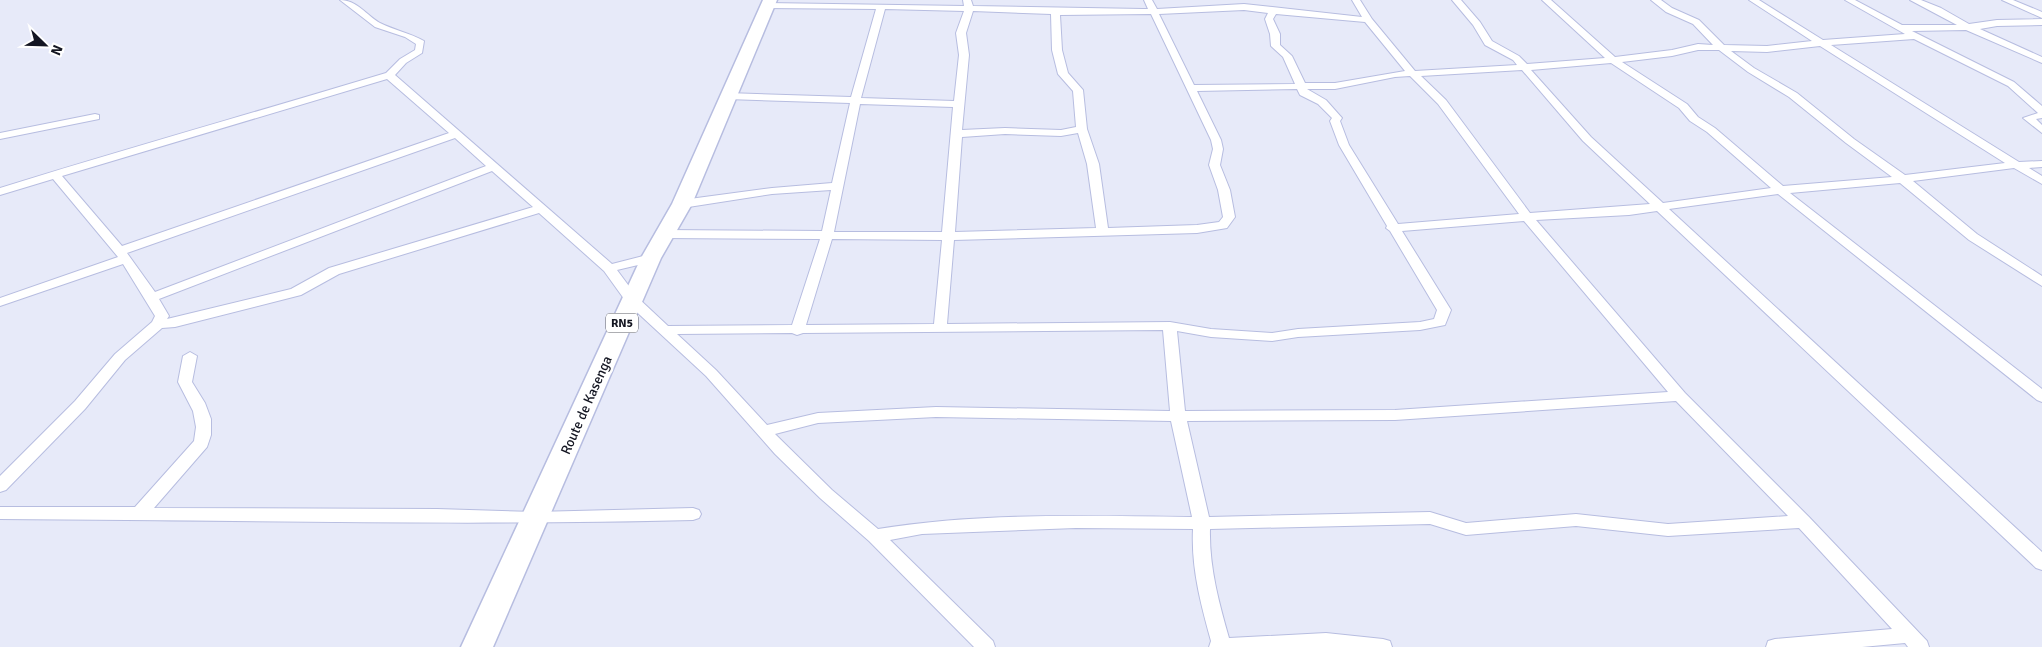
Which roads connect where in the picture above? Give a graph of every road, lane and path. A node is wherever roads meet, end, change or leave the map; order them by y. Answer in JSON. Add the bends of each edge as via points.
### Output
{"nodes":[{"id":1,"x":344,"y":0,"type":"edge"},
{"id":2,"x":1255,"y":0,"type":"edge"},
{"id":3,"x":1356,"y":0,"type":"edge"},
{"id":4,"x":1456,"y":0,"type":"edge"},
{"id":5,"x":1546,"y":0,"type":"edge"},
{"id":6,"x":1655,"y":0,"type":"edge"},
{"id":7,"x":1753,"y":0,"type":"edge"},
{"id":8,"x":1849,"y":0,"type":"edge"},
{"id":9,"x":1914,"y":0,"type":"edge"},
{"id":10,"x":2006,"y":0,"type":"edge"},
{"id":11,"x":768,"y":3,"type":"edge"},
{"id":12,"x":968,"y":4,"type":"edge"},
{"id":13,"x":1151,"y":5,"type":"edge"},
{"id":14,"x":881,"y":7,"type":"junction"},
{"id":15,"x":1260,"y":9,"type":"junction"},
{"id":16,"x":1055,"y":12,"type":"junction"},
{"id":17,"x":1274,"y":12,"type":"junction"},
{"id":18,"x":2042,"y":15,"type":"edge"},
{"id":19,"x":1368,"y":20,"type":"junction"},
{"id":20,"x":2042,"y":22,"type":"edge"},
{"id":21,"x":1967,"y":27,"type":"junction"},
{"id":22,"x":1900,"y":28,"type":"junction"},
{"id":23,"x":1916,"y":36,"type":"junction"},
{"id":24,"x":1821,"y":43,"type":"junction"},
{"id":25,"x":1723,"y":49,"type":"junction"},
{"id":26,"x":1612,"y":60,"type":"junction"},
{"id":27,"x":2042,"y":60,"type":"edge"},
{"id":28,"x":1523,"y":66,"type":"junction"},
{"id":29,"x":1412,"y":73,"type":"junction"},
{"id":30,"x":389,"y":76,"type":"junction"},
{"id":31,"x":1299,"y":87,"type":"junction"},
{"id":32,"x":1191,"y":88,"type":"junction"},
{"id":33,"x":727,"y":96,"type":"junction"},
{"id":34,"x":856,"y":99,"type":"junction"},
{"id":35,"x":958,"y":104,"type":"junction"},
{"id":36,"x":2042,"y":113,"type":"edge"},
{"id":37,"x":95,"y":117,"type":"dead end"},
{"id":38,"x":1082,"y":129,"type":"junction"},
{"id":39,"x":2042,"y":130,"type":"edge"},
{"id":40,"x":957,"y":134,"type":"junction"},
{"id":41,"x":454,"y":135,"type":"junction"},
{"id":42,"x":0,"y":136,"type":"edge"},
{"id":43,"x":2042,"y":164,"type":"edge"},
{"id":44,"x":2015,"y":165,"type":"junction"},
{"id":45,"x":492,"y":167,"type":"junction"},
{"id":46,"x":56,"y":176,"type":"junction"},
{"id":47,"x":1903,"y":179,"type":"junction"},
{"id":48,"x":2042,"y":181,"type":"edge"},
{"id":49,"x":839,"y":186,"type":"junction"},
{"id":50,"x":1780,"y":190,"type":"junction"},
{"id":51,"x":0,"y":192,"type":"edge"},
{"id":52,"x":682,"y":204,"type":"junction"},
{"id":53,"x":1658,"y":206,"type":"junction"},
{"id":54,"x":543,"y":208,"type":"junction"},
{"id":55,"x":1528,"y":218,"type":"junction"},
{"id":56,"x":1392,"y":228,"type":"junction"},
{"id":57,"x":1102,"y":231,"type":"junction"},
{"id":58,"x":664,"y":234,"type":"junction"},
{"id":59,"x":827,"y":236,"type":"junction"},
{"id":60,"x":947,"y":236,"type":"junction"},
{"id":61,"x":123,"y":255,"type":"junction"},
{"id":62,"x":651,"y":258,"type":"junction"},
{"id":63,"x":609,"y":268,"type":"junction"},
{"id":64,"x":2042,"y":282,"type":"edge"},
{"id":65,"x":151,"y":298,"type":"junction"},
{"id":66,"x":632,"y":300,"type":"junction"},
{"id":67,"x":0,"y":302,"type":"edge"},
{"id":68,"x":158,"y":324,"type":"junction"},
{"id":69,"x":1170,"y":326,"type":"junction"},
{"id":70,"x":940,"y":329,"type":"junction"},
{"id":71,"x":665,"y":330,"type":"junction"},
{"id":72,"x":797,"y":331,"type":"junction"},
{"id":73,"x":190,"y":356,"type":"dead end"},
{"id":74,"x":1680,"y":396,"type":"junction"},
{"id":75,"x":2042,"y":397,"type":"edge"},
{"id":76,"x":1178,"y":416,"type":"junction"},
{"id":77,"x":764,"y":431,"type":"junction"},
{"id":78,"x":0,"y":486,"type":"edge"},
{"id":79,"x":0,"y":513,"type":"edge"},
{"id":80,"x":140,"y":513,"type":"junction"},
{"id":81,"x":693,"y":514,"type":"dead end"},
{"id":82,"x":536,"y":518,"type":"junction"},
{"id":83,"x":1803,"y":521,"type":"junction"},
{"id":84,"x":1202,"y":523,"type":"junction"},
{"id":85,"x":875,"y":536,"type":"junction"},
{"id":86,"x":2042,"y":563,"type":"edge"},
{"id":87,"x":1915,"y":641,"type":"edge"},
{"id":88,"x":1222,"y":646,"type":"edge"},
{"id":89,"x":477,"y":647,"type":"edge"},
{"id":90,"x":986,"y":647,"type":"edge"},
{"id":91,"x":1218,"y":647,"type":"edge"},
{"id":92,"x":1383,"y":647,"type":"edge"},
{"id":93,"x":1775,"y":647,"type":"edge"}],
"edges":[{"from":1,"to":30,"type":"street","via":[[378,25],[421,43],[419,51],[403,61]]},
{"from":2,"to":15,"type":"street"},
{"from":3,"to":19,"type":"street"},
{"from":4,"to":28,"type":"street","via":[[1477,24],[1488,43],[1516,58]]},
{"from":5,"to":26,"type":"street"},
{"from":6,"to":25,"type":"street","via":[[1696,22]]},
{"from":7,"to":24,"type":"street"},
{"from":8,"to":22,"type":"street"},
{"from":9,"to":21,"type":"street"},
{"from":10,"to":18,"type":"street"},
{"from":11,"to":14,"type":"street"},
{"from":11,"to":33,"type":"highway","name":"Route de Kasenga","number":"RN5"},
{"from":12,"to":14,"type":"street"},
{"from":12,"to":16,"type":"street"},
{"from":12,"to":35,"type":"street","via":[[961,34],[964,55]]},
{"from":13,"to":15,"type":"street"},
{"from":13,"to":16,"type":"street"},
{"from":13,"to":32,"type":"street"},
{"from":14,"to":34,"type":"street"},
{"from":15,"to":17,"type":"street"},
{"from":16,"to":38,"type":"street","via":[[1057,50],[1063,74],[1078,90]]},
{"from":17,"to":19,"type":"street"},
{"from":17,"to":31,"type":"street","via":[[1269,19],[1275,34],[1274,42],[1287,56],[1299,78]]},
{"from":19,"to":29,"type":"street"},
{"from":20,"to":21,"type":"street"},
{"from":21,"to":22,"type":"street"},
{"from":21,"to":27,"type":"street"},
{"from":22,"to":23,"type":"street"},
{"from":23,"to":24,"type":"street"},
{"from":23,"to":36,"type":"street","via":[[2011,84]]},
{"from":24,"to":25,"type":"street","via":[[1767,49]]},
{"from":24,"to":44,"type":"street"},
{"from":25,"to":26,"type":"street","via":[[1698,47]]},
{"from":25,"to":47,"type":"street","via":[[1793,95],[1850,142]]},
{"from":26,"to":28,"type":"street"},
{"from":26,"to":50,"type":"street","via":[[1683,106],[1694,119]]},
{"from":28,"to":29,"type":"street"},
{"from":28,"to":53,"type":"street","via":[[1587,139]]},
{"from":29,"to":31,"type":"street","via":[[1353,84]]},
{"from":29,"to":55,"type":"street","via":[[1442,102]]},
{"from":30,"to":41,"type":"street"},
{"from":30,"to":46,"type":"street","via":[[160,142]]},
{"from":31,"to":32,"type":"street"},
{"from":31,"to":56,"type":"street","via":[[1322,102],[1337,118],[1335,121],[1344,145]]},
{"from":32,"to":57,"type":"street","via":[[1216,140],[1218,149],[1214,169],[1223,188],[1229,217],[1223,225],[1197,229]]},
{"from":33,"to":34,"type":"street"},
{"from":33,"to":52,"type":"highway","name":"Route de Kasenga","number":"RN5"},
{"from":34,"to":35,"type":"street"},
{"from":34,"to":49,"type":"street"},
{"from":35,"to":40,"type":"street"},
{"from":36,"to":39,"type":"street","via":[[2028,118]]},
{"from":37,"to":42,"type":"street"},
{"from":38,"to":40,"type":"street","via":[[1061,133],[1005,131]]},
{"from":38,"to":57,"type":"street","via":[[1093,164]]},
{"from":40,"to":60,"type":"street"},
{"from":41,"to":45,"type":"street"},
{"from":41,"to":61,"type":"street"},
{"from":43,"to":44,"type":"street"},
{"from":44,"to":47,"type":"street"},
{"from":44,"to":48,"type":"street"},
{"from":45,"to":54,"type":"street"},
{"from":45,"to":65,"type":"street"},
{"from":46,"to":51,"type":"street"},
{"from":46,"to":61,"type":"street"},
{"from":47,"to":50,"type":"street"},
{"from":47,"to":64,"type":"street","via":[[1974,237]]},
{"from":49,"to":52,"type":"street","via":[[781,190]]},
{"from":49,"to":59,"type":"street"},
{"from":50,"to":53,"type":"street"},
{"from":50,"to":75,"type":"street"},
{"from":52,"to":58,"type":"highway","name":"Route de Kasenga","number":"RN5"},
{"from":53,"to":55,"type":"street"},
{"from":53,"to":86,"type":"street"},
{"from":54,"to":63,"type":"street"},
{"from":54,"to":68,"type":"street","via":[[334,271],[306,288],[283,296],[174,323]]},
{"from":55,"to":56,"type":"street"},
{"from":55,"to":74,"type":"street"},
{"from":56,"to":69,"type":"street","via":[[1444,310],[1440,322],[1298,333],[1272,338]]},
{"from":57,"to":60,"type":"street"},
{"from":58,"to":59,"type":"street"},
{"from":58,"to":62,"type":"highway","name":"Route de Kasenga","number":"RN5"},
{"from":59,"to":60,"type":"street"},
{"from":59,"to":72,"type":"street"},
{"from":60,"to":70,"type":"street"},
{"from":61,"to":65,"type":"street"},
{"from":61,"to":67,"type":"street"},
{"from":62,"to":63,"type":"street"},
{"from":62,"to":66,"type":"highway","name":"Route de Kasenga","number":"RN5"},
{"from":63,"to":66,"type":"street"},
{"from":65,"to":68,"type":"street","via":[[162,316]]},
{"from":66,"to":71,"type":"street"},
{"from":66,"to":82,"type":"highway","name":"Route de Kasenga","number":"RN5"},
{"from":68,"to":78,"type":"street","via":[[120,358],[80,405]]},
{"from":69,"to":70,"type":"street"},
{"from":69,"to":76,"type":"street"},
{"from":70,"to":72,"type":"street"},
{"from":71,"to":72,"type":"street"},
{"from":71,"to":77,"type":"street","via":[[712,373]]},
{"from":73,"to":80,"type":"street","via":[[185,382],[205,423],[205,433],[201,443]]},
{"from":74,"to":76,"type":"street","via":[[1448,413]]},
{"from":74,"to":83,"type":"street"},
{"from":76,"to":77,"type":"street","via":[[936,412],[818,418]]},
{"from":76,"to":84,"type":"street"},
{"from":77,"to":85,"type":"street","via":[[826,494]]},
{"from":79,"to":80,"type":"street"},
{"from":80,"to":82,"type":"street"},
{"from":81,"to":82,"type":"street"},
{"from":82,"to":89,"type":"highway","name":"Route de Kasenga","number":"RN5"},
{"from":83,"to":84,"type":"street","via":[[1668,530],[1576,520],[1466,529],[1430,518]]},
{"from":83,"to":87,"type":"street"},
{"from":84,"to":85,"type":"street","via":[[1076,522],[922,528]]},
{"from":84,"to":88,"type":"street","via":[[1201,548],[1208,596]]},
{"from":85,"to":90,"type":"street"},
{"from":87,"to":93,"type":"street"},
{"from":88,"to":91,"type":"street"},
{"from":88,"to":92,"type":"street","via":[[1326,641]]}]}
